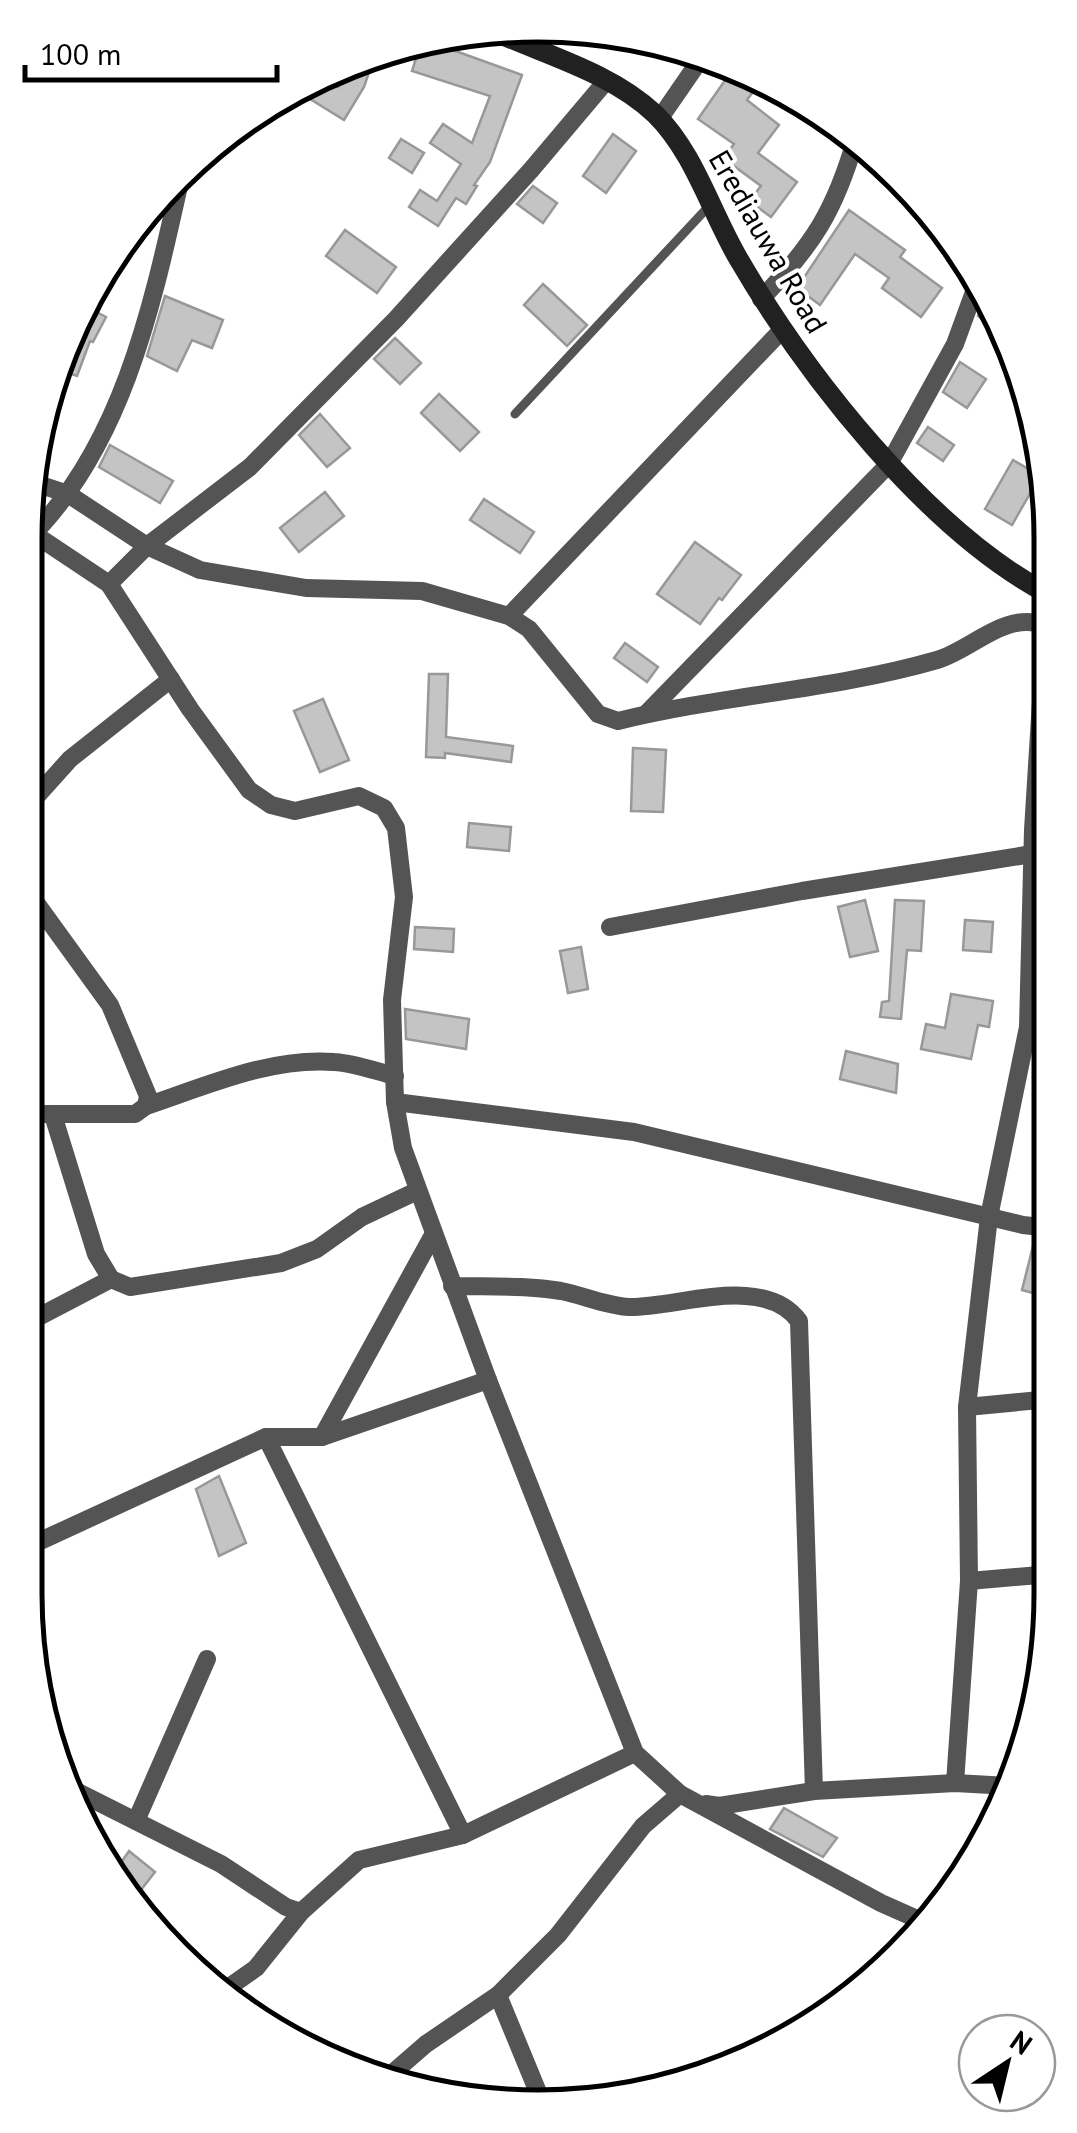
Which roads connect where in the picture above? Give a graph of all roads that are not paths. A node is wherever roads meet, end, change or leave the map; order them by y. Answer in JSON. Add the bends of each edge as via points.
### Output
{"nodes":[{"id":1,"x":521,"y":43,"type":"edge"},
{"id":2,"x":695,"y":68,"type":"edge"},
{"id":3,"x":607,"y":80,"type":"junction"},
{"id":4,"x":660,"y":118,"type":"junction"},
{"id":5,"x":851,"y":154,"type":"edge"},
{"id":6,"x":176,"y":201,"type":"edge"},
{"id":7,"x":710,"y":206,"type":"junction"},
{"id":8,"x":972,"y":298,"type":"edge"},
{"id":9,"x":761,"y":299,"type":"junction"},
{"id":10,"x":781,"y":331,"type":"junction"},
{"id":11,"x":515,"y":414,"type":"dead end"},
{"id":12,"x":889,"y":464,"type":"junction"},
{"id":13,"x":46,"y":487,"type":"edge"},
{"id":14,"x":68,"y":494,"type":"junction"},
{"id":15,"x":43,"y":523,"type":"edge"},
{"id":16,"x":42,"y":545,"type":"edge"},
{"id":17,"x":147,"y":546,"type":"junction"},
{"id":18,"x":110,"y":584,"type":"junction"},
{"id":19,"x":1034,"y":585,"type":"edge"},
{"id":20,"x":509,"y":616,"type":"junction"},
{"id":21,"x":1034,"y":620,"type":"edge"},
{"id":22,"x":171,"y":679,"type":"junction"},
{"id":23,"x":645,"y":714,"type":"junction"},
{"id":24,"x":42,"y":791,"type":"edge"},
{"id":25,"x":1034,"y":848,"type":"edge"},
{"id":26,"x":1032,"y":854,"type":"junction"},
{"id":27,"x":42,"y":912,"type":"edge"},
{"id":28,"x":610,"y":928,"type":"dead end"},
{"id":29,"x":394,"y":1076,"type":"junction"},
{"id":30,"x":395,"y":1102,"type":"junction"},
{"id":31,"x":146,"y":1106,"type":"junction"},
{"id":32,"x":42,"y":1115,"type":"edge"},
{"id":33,"x":53,"y":1115,"type":"junction"},
{"id":34,"x":417,"y":1191,"type":"junction"},
{"id":35,"x":989,"y":1217,"type":"junction"},
{"id":36,"x":1034,"y":1225,"type":"edge"},
{"id":37,"x":433,"y":1235,"type":"junction"},
{"id":38,"x":111,"y":1279,"type":"junction"},
{"id":39,"x":452,"y":1286,"type":"junction"},
{"id":40,"x":42,"y":1315,"type":"edge"},
{"id":41,"x":488,"y":1380,"type":"junction"},
{"id":42,"x":1034,"y":1401,"type":"edge"},
{"id":43,"x":968,"y":1407,"type":"junction"},
{"id":44,"x":266,"y":1437,"type":"junction"},
{"id":45,"x":322,"y":1437,"type":"junction"},
{"id":46,"x":42,"y":1540,"type":"edge"},
{"id":47,"x":1034,"y":1576,"type":"edge"},
{"id":48,"x":969,"y":1582,"type":"junction"},
{"id":49,"x":207,"y":1659,"type":"dead end"},
{"id":50,"x":635,"y":1753,"type":"junction"},
{"id":51,"x":955,"y":1783,"type":"junction"},
{"id":52,"x":996,"y":1785,"type":"edge"},
{"id":53,"x":814,"y":1790,"type":"junction"},
{"id":54,"x":680,"y":1794,"type":"junction"},
{"id":55,"x":85,"y":1796,"type":"edge"},
{"id":56,"x":702,"y":1803,"type":"junction"},
{"id":57,"x":136,"y":1821,"type":"junction"},
{"id":58,"x":463,"y":1835,"type":"junction"},
{"id":59,"x":301,"y":1912,"type":"junction"},
{"id":60,"x":915,"y":1918,"type":"edge"},
{"id":61,"x":233,"y":1984,"type":"edge"},
{"id":62,"x":498,"y":1996,"type":"junction"},
{"id":63,"x":396,"y":2070,"type":"edge"},
{"id":64,"x":537,"y":2090,"type":"edge"}],
"edges":[{"from":1,"to":3,"type":"street","name":"Erediauwa Road"},
{"from":2,"to":4,"type":"street"},
{"from":3,"to":4,"type":"street","name":"Erediauwa Road"},
{"from":3,"to":17,"type":"street","via":[[396,319],[250,467]]},
{"from":4,"to":7,"type":"street","name":"Erediauwa Road"},
{"from":5,"to":9,"type":"street","via":[[825,222]]},
{"from":6,"to":14,"type":"street","via":[[154,298],[108,423]]},
{"from":7,"to":9,"type":"street","name":"Erediauwa Road"},
{"from":7,"to":11,"type":"lane"},
{"from":8,"to":12,"type":"street","via":[[955,344]]},
{"from":9,"to":10,"type":"street","name":"Erediauwa Road"},
{"from":10,"to":12,"type":"street","name":"Erediauwa Road"},
{"from":10,"to":20,"type":"street"},
{"from":12,"to":19,"type":"street","name":"Erediauwa Road","via":[[997,562]]},
{"from":12,"to":23,"type":"street"},
{"from":13,"to":14,"type":"street"},
{"from":14,"to":15,"type":"street"},
{"from":14,"to":17,"type":"street"},
{"from":16,"to":18,"type":"street"},
{"from":17,"to":18,"type":"street"},
{"from":17,"to":20,"type":"street","via":[[200,570],[306,588],[422,591]]},
{"from":18,"to":22,"type":"street"},
{"from":20,"to":23,"type":"street","via":[[529,629],[598,714],[618,721]]},
{"from":21,"to":23,"type":"street","via":[[1006,624],[956,654],[906,669]]},
{"from":22,"to":24,"type":"street"},
{"from":22,"to":29,"type":"street","via":[[249,790],[271,805],[295,812],[359,796],[384,808],[396,828],[404,897],[392,1000]]},
{"from":25,"to":26,"type":"street"},
{"from":26,"to":28,"type":"street"},
{"from":26,"to":35,"type":"street","via":[[1028,1028]]},
{"from":27,"to":31,"type":"street","via":[[110,1005],[148,1096]]},
{"from":29,"to":30,"type":"street"},
{"from":29,"to":31,"type":"street","via":[[336,1062],[297,1063]]},
{"from":30,"to":34,"type":"street"},
{"from":30,"to":35,"type":"street","via":[[634,1132]]},
{"from":31,"to":33,"type":"street","via":[[135,1114]]},
{"from":32,"to":33,"type":"street"},
{"from":33,"to":38,"type":"street","via":[[96,1254]]},
{"from":34,"to":37,"type":"street"},
{"from":34,"to":38,"type":"street","via":[[281,1263],[130,1287]]},
{"from":35,"to":36,"type":"street"},
{"from":35,"to":43,"type":"street"},
{"from":37,"to":39,"type":"street"},
{"from":37,"to":45,"type":"street"},
{"from":38,"to":40,"type":"street"},
{"from":39,"to":41,"type":"street"},
{"from":39,"to":53,"type":"street","via":[[556,1290],[627,1307],[726,1294],[774,1302],[799,1321]]},
{"from":41,"to":45,"type":"street"},
{"from":41,"to":50,"type":"street"},
{"from":42,"to":43,"type":"street"},
{"from":43,"to":48,"type":"street"},
{"from":44,"to":45,"type":"street"},
{"from":44,"to":46,"type":"street"},
{"from":44,"to":58,"type":"street"},
{"from":47,"to":48,"type":"street"},
{"from":48,"to":51,"type":"street"},
{"from":49,"to":57,"type":"street"},
{"from":50,"to":54,"type":"street"},
{"from":50,"to":58,"type":"street"},
{"from":51,"to":52,"type":"street"},
{"from":51,"to":53,"type":"street"},
{"from":53,"to":56,"type":"street"},
{"from":54,"to":56,"type":"street"},
{"from":54,"to":62,"type":"street","via":[[643,1826],[558,1935]]},
{"from":55,"to":57,"type":"street"},
{"from":56,"to":60,"type":"street"},
{"from":57,"to":59,"type":"street"},
{"from":58,"to":59,"type":"street","via":[[360,1860]]},
{"from":59,"to":61,"type":"street","via":[[256,1968]]},
{"from":62,"to":63,"type":"street"},
{"from":62,"to":64,"type":"street"}]}
